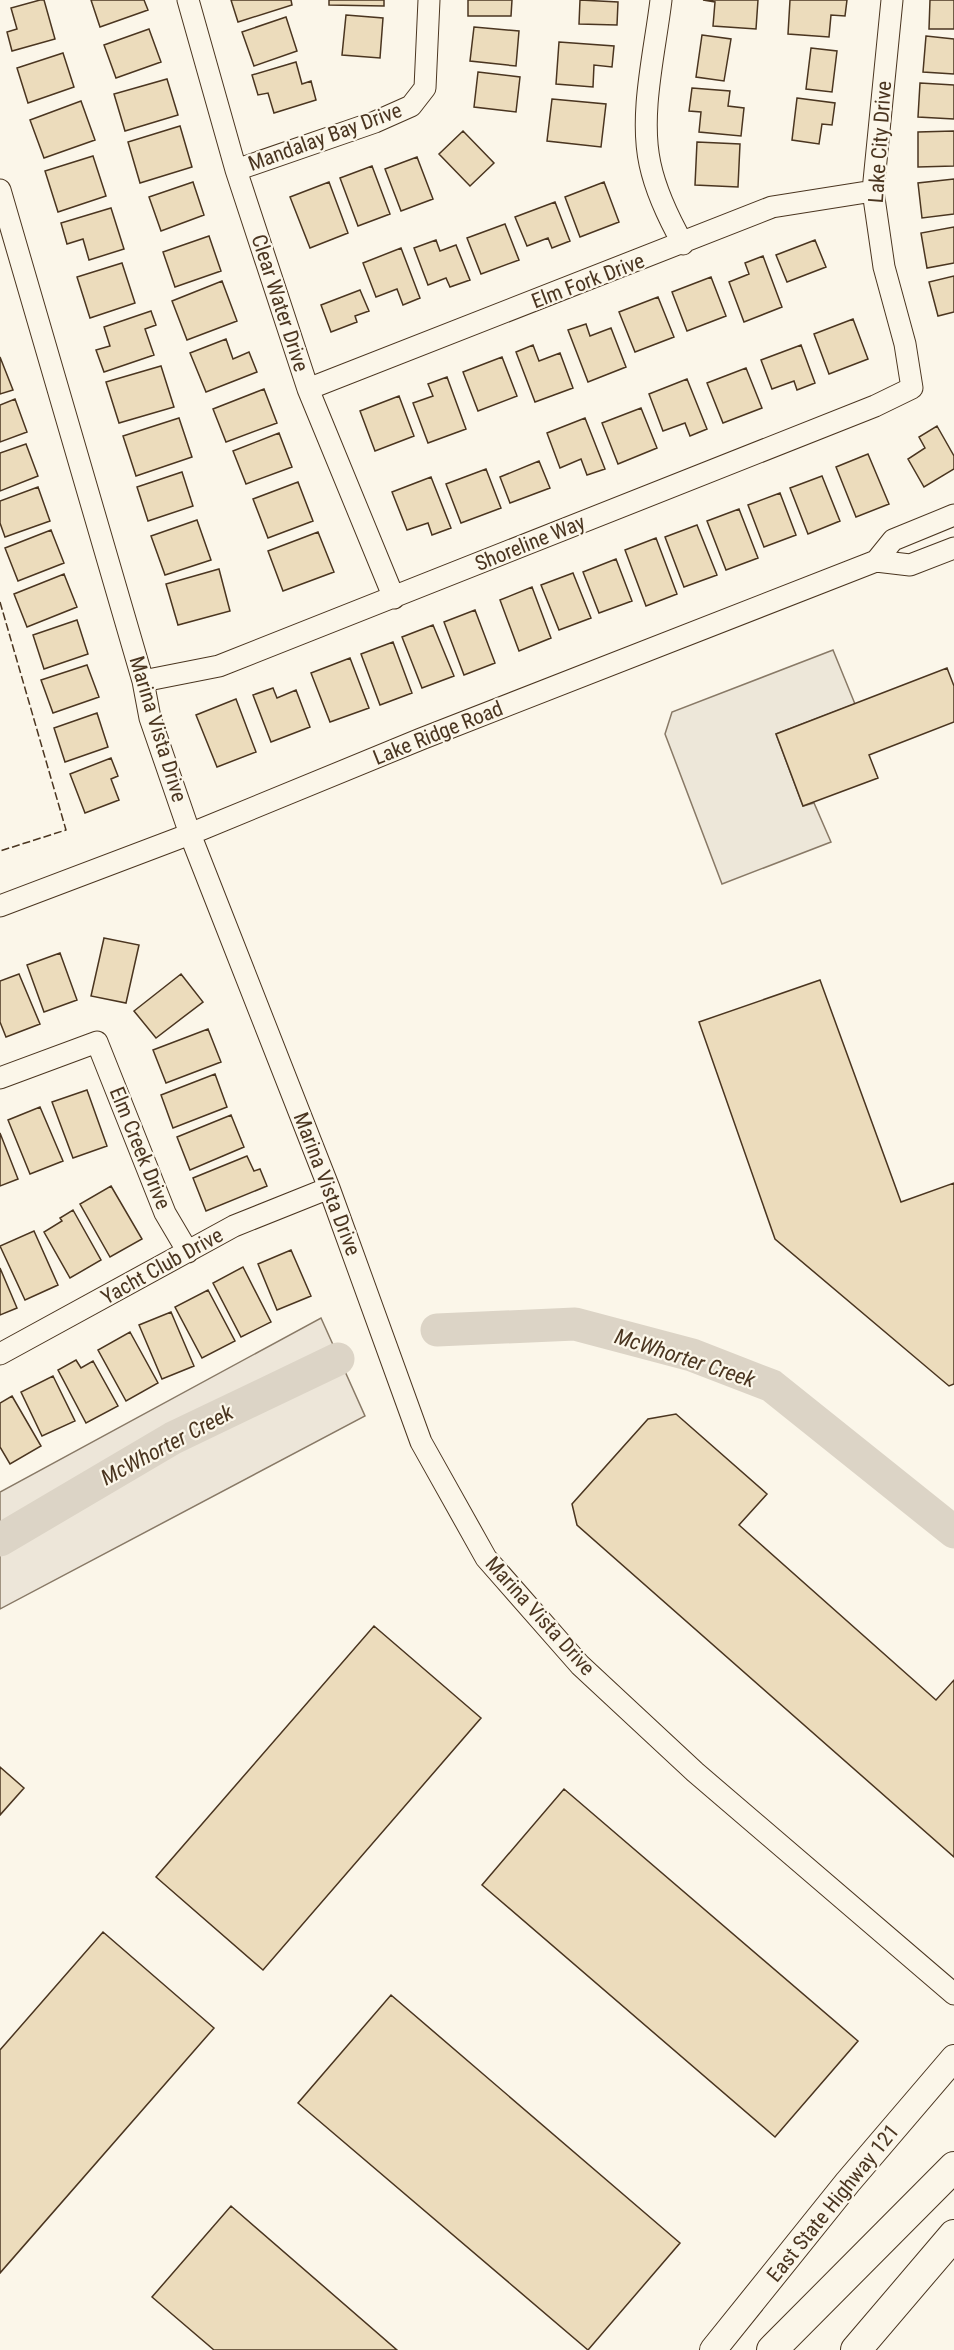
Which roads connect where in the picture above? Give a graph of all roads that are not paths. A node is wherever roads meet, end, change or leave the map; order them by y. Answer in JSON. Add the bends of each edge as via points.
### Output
{"nodes":[{"id":1,"x":188,"y":0,"type":"edge"},
{"id":2,"x":429,"y":0,"type":"edge"},
{"id":3,"x":661,"y":0,"type":"edge"},
{"id":4,"x":892,"y":0,"type":"edge"},
{"id":5,"x":236,"y":170,"type":"junction"},
{"id":6,"x":0,"y":190,"type":"edge"},
{"id":7,"x":873,"y":191,"type":"junction"},
{"id":8,"x":683,"y":244,"type":"junction"},
{"id":9,"x":912,"y":388,"type":"joint"},
{"id":10,"x":308,"y":389,"type":"junction"},
{"id":11,"x":954,"y":514,"type":"edge"},
{"id":12,"x":954,"y":548,"type":"edge"},
{"id":13,"x":876,"y":561,"type":"junction"},
{"id":14,"x":394,"y":598,"type":"junction"},
{"id":15,"x":143,"y":681,"type":"junction"},
{"id":16,"x":190,"y":834,"type":"junction"},
{"id":17,"x":0,"y":906,"type":"edge"},
{"id":18,"x":0,"y":1078,"type":"edge"},
{"id":19,"x":329,"y":1188,"type":"junction"},
{"id":20,"x":188,"y":1252,"type":"junction"},
{"id":21,"x":0,"y":1354,"type":"edge"},
{"id":22,"x":954,"y":1994,"type":"edge"},
{"id":23,"x":954,"y":2058,"type":"edge"},
{"id":24,"x":954,"y":2167,"type":"edge"},
{"id":25,"x":954,"y":2235,"type":"edge"},
{"id":26,"x":713,"y":2350,"type":"edge"},
{"id":27,"x":772,"y":2350,"type":"edge"},
{"id":28,"x":856,"y":2350,"type":"edge"}],
"edges":[{"from":1,"to":5,"type":"street","name":"Clear Water Drive"},
{"from":2,"to":5,"type":"street","name":"Mandalay Bay Drive","via":[[425,88],[411,106]]},
{"from":3,"to":8,"type":"street","via":[[646,125],[650,164],[665,211]]},
{"from":4,"to":7,"type":"street","name":"Lake City Drive"},
{"from":5,"to":10,"type":"street","name":"Clear Water Drive"},
{"from":6,"to":15,"type":"street","name":"Marina Vista Drive"},
{"from":7,"to":8,"type":"street","name":"Elm Fork Drive","via":[[772,207]]},
{"from":7,"to":9,"type":"street","name":"Lake City Drive","via":[[884,267],[905,344]]},
{"from":8,"to":10,"type":"street","name":"Elm Fork Drive"},
{"from":9,"to":14,"type":"street","name":"Shoreline Way"},
{"from":10,"to":14,"type":"street","name":"Clear Water Drive"},
{"from":11,"to":13,"type":"street","name":"Lake Ridge Road","via":[[893,540]]},
{"from":12,"to":13,"type":"street","name":"Lake Ridge Road","via":[[910,565]]},
{"from":13,"to":16,"type":"street","name":"Lake Ridge Road"},
{"from":14,"to":15,"type":"street","name":"Shoreline Way","via":[[219,666]]},
{"from":15,"to":16,"type":"street","name":"Marina Vista Drive","via":[[150,718]]},
{"from":16,"to":17,"type":"street","name":"Lake Ridge Road"},
{"from":16,"to":19,"type":"street","name":"Marina Vista Drive"},
{"from":18,"to":20,"type":"street","name":"Elm Creek Drive","via":[[97,1042],[165,1213]]},
{"from":19,"to":20,"type":"street","name":"Yacht Club Drive","via":[[234,1226]]},
{"from":19,"to":22,"type":"street","name":"Marina Vista Drive","via":[[421,1442],[486,1558],[580,1665],[678,1756]]},
{"from":20,"to":21,"type":"street","name":"Yacht Club Drive"},
{"from":23,"to":26,"type":"main road","name":"East State Highway 121"},
{"from":24,"to":27,"type":"highway"},
{"from":25,"to":28,"type":"highway"}]}
